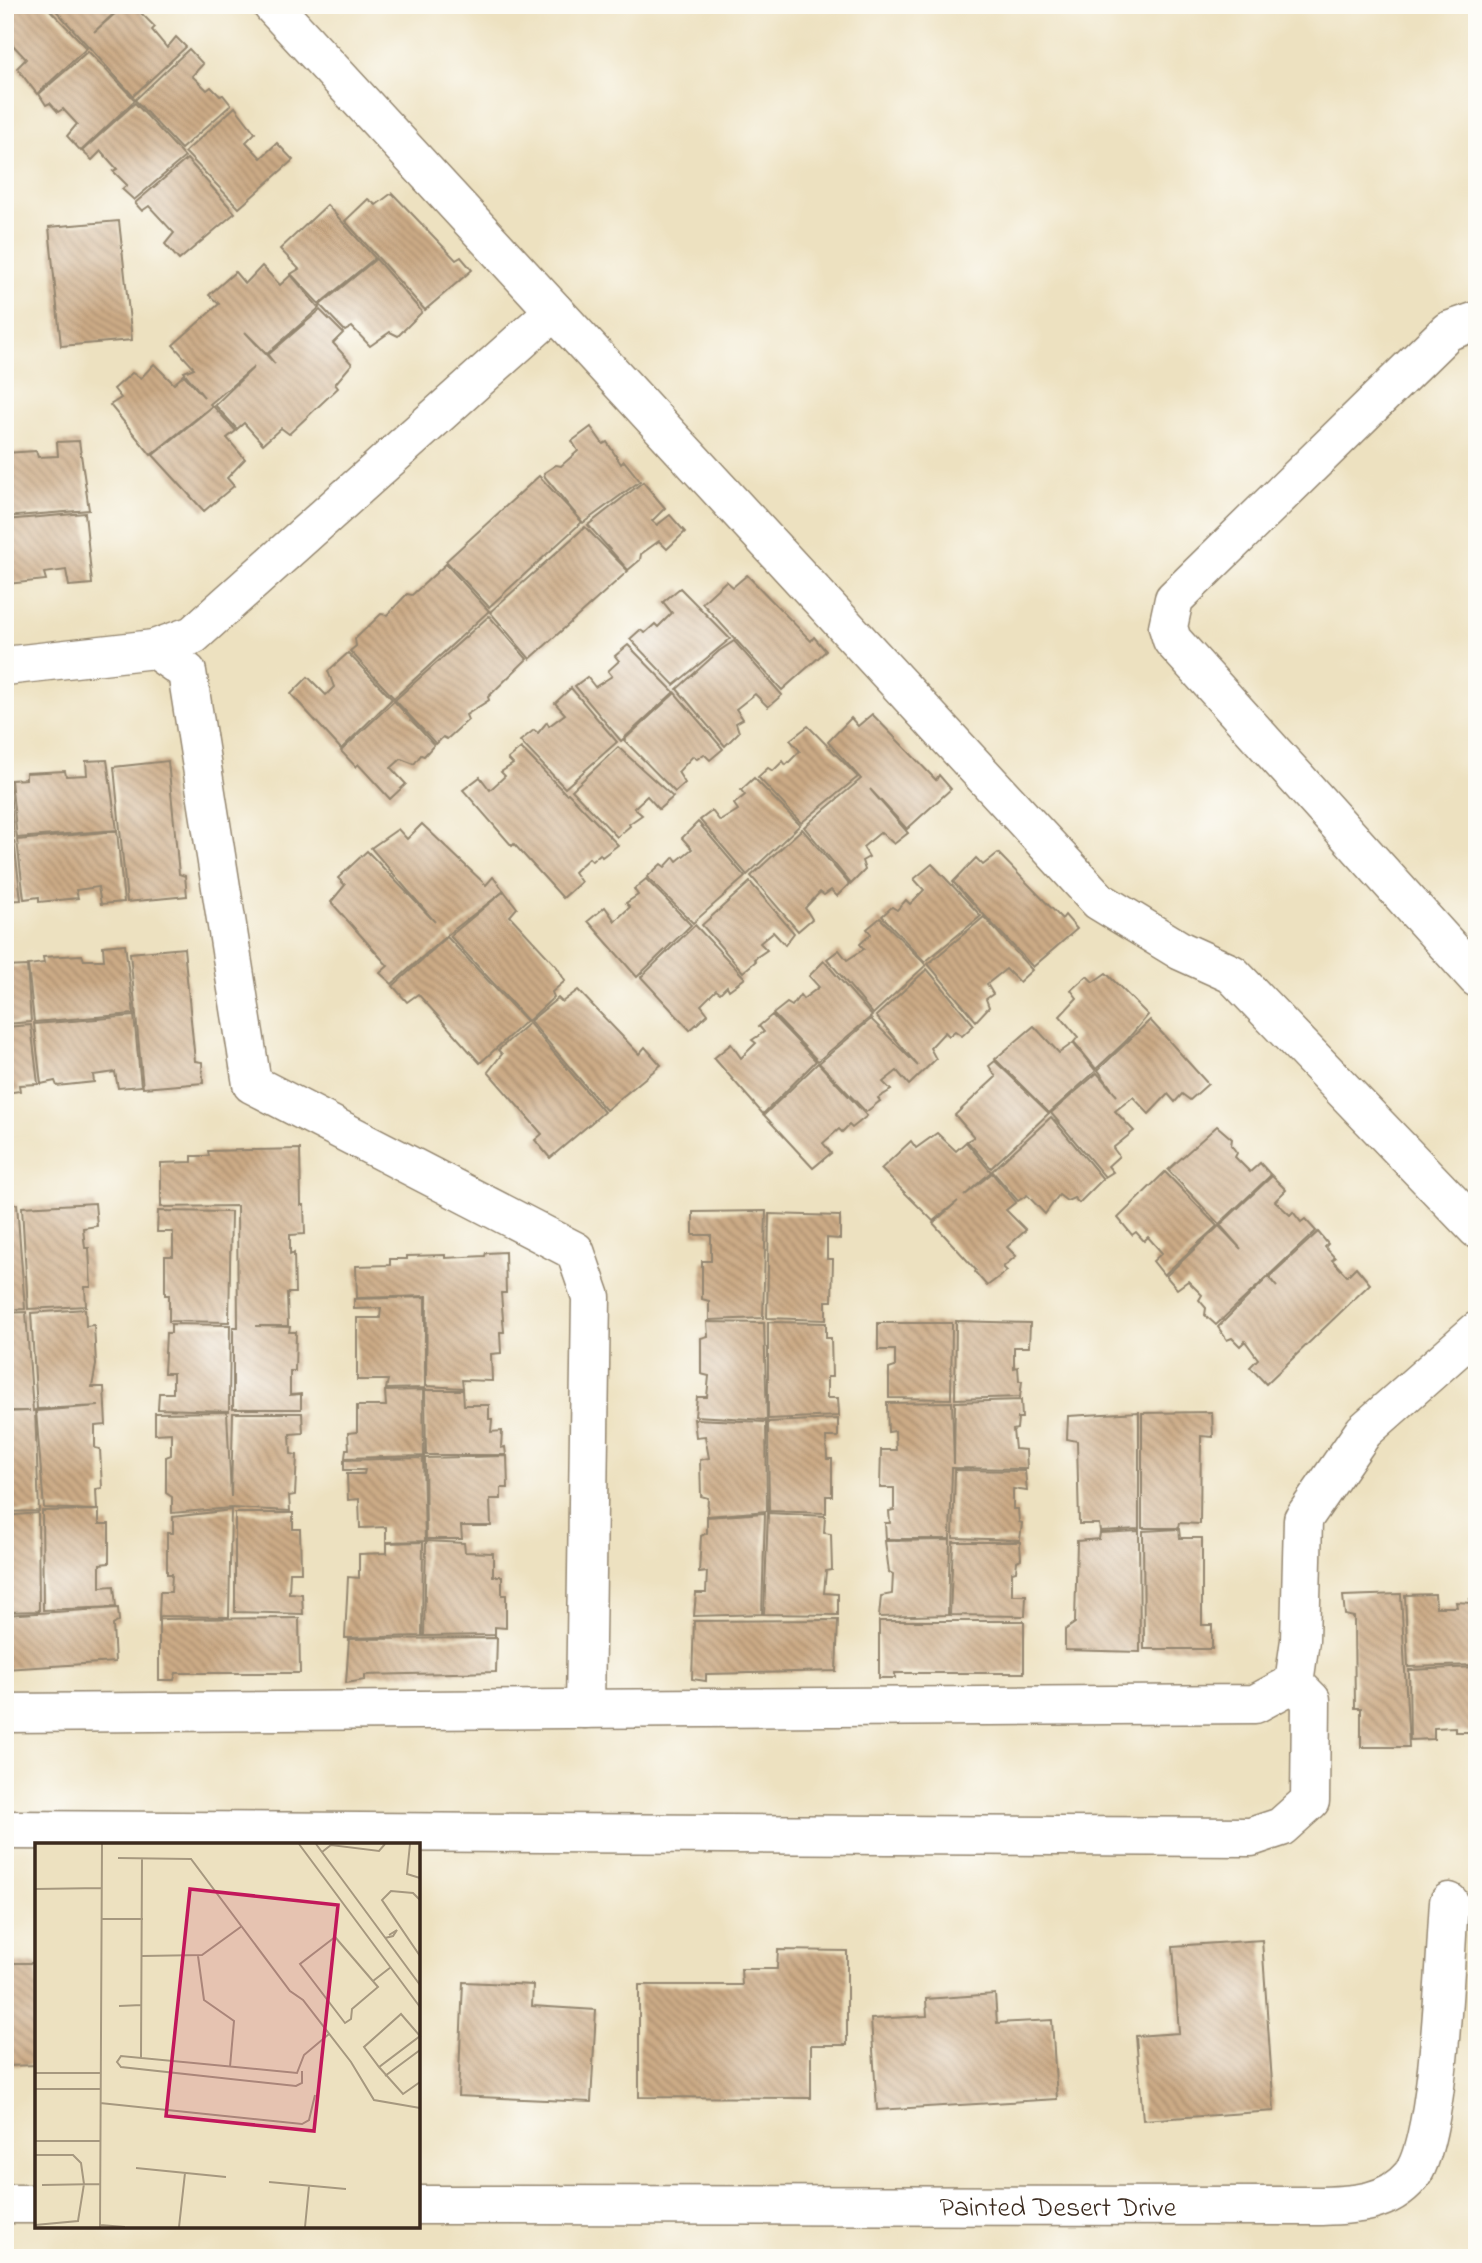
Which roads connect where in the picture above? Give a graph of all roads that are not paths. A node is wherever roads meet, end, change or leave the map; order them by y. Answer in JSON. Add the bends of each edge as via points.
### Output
{"nodes":[{"id":1,"x":272,"y":5,"type":"edge"},
{"id":2,"x":554,"y":311,"type":"junction"},
{"id":3,"x":1477,"y":321,"type":"edge"},
{"id":4,"x":154,"y":649,"type":"junction"},
{"id":5,"x":5,"y":666,"type":"edge"},
{"id":6,"x":1477,"y":978,"type":"edge"},
{"id":7,"x":1477,"y":1229,"type":"edge"},
{"id":8,"x":1477,"y":1331,"type":"edge"},
{"id":9,"x":1294,"y":1683,"type":"junction"},
{"id":10,"x":585,"y":1709,"type":"junction"},
{"id":11,"x":5,"y":1713,"type":"edge"},
{"id":12,"x":5,"y":1830,"type":"edge"},
{"id":13,"x":1449,"y":1902,"type":"dead end"},
{"id":14,"x":5,"y":2204,"type":"edge"},
{"id":15,"x":35,"y":2204,"type":"edge"},
{"id":16,"x":420,"y":2205,"type":"edge"}],
"edges":[{"from":1,"to":2,"type":"street"},
{"from":2,"to":4,"type":"street","via":[[193,635]]},
{"from":2,"to":7,"type":"street","via":[[1099,901],[1181,951],[1232,974]]},
{"from":3,"to":6,"type":"street","via":[[1448,331],[1174,599],[1168,627],[1172,640]]},
{"from":4,"to":5,"type":"street"},
{"from":4,"to":10,"type":"street","via":[[187,672],[252,1084],[575,1251],[591,1297]]},
{"from":8,"to":9,"type":"street","via":[[1364,1431],[1303,1519],[1300,1640]]},
{"from":9,"to":10,"type":"street","via":[[1255,1704]]},
{"from":9,"to":12,"type":"street","via":[[1311,1700],[1310,1801],[1281,1828],[1251,1837]]},
{"from":10,"to":11,"type":"street"},
{"from":13,"to":16,"type":"street","name":"Painted Desert Drive","via":[[1429,2130],[1411,2176],[1374,2201],[1318,2206]]},
{"from":14,"to":15,"type":"street"}]}
